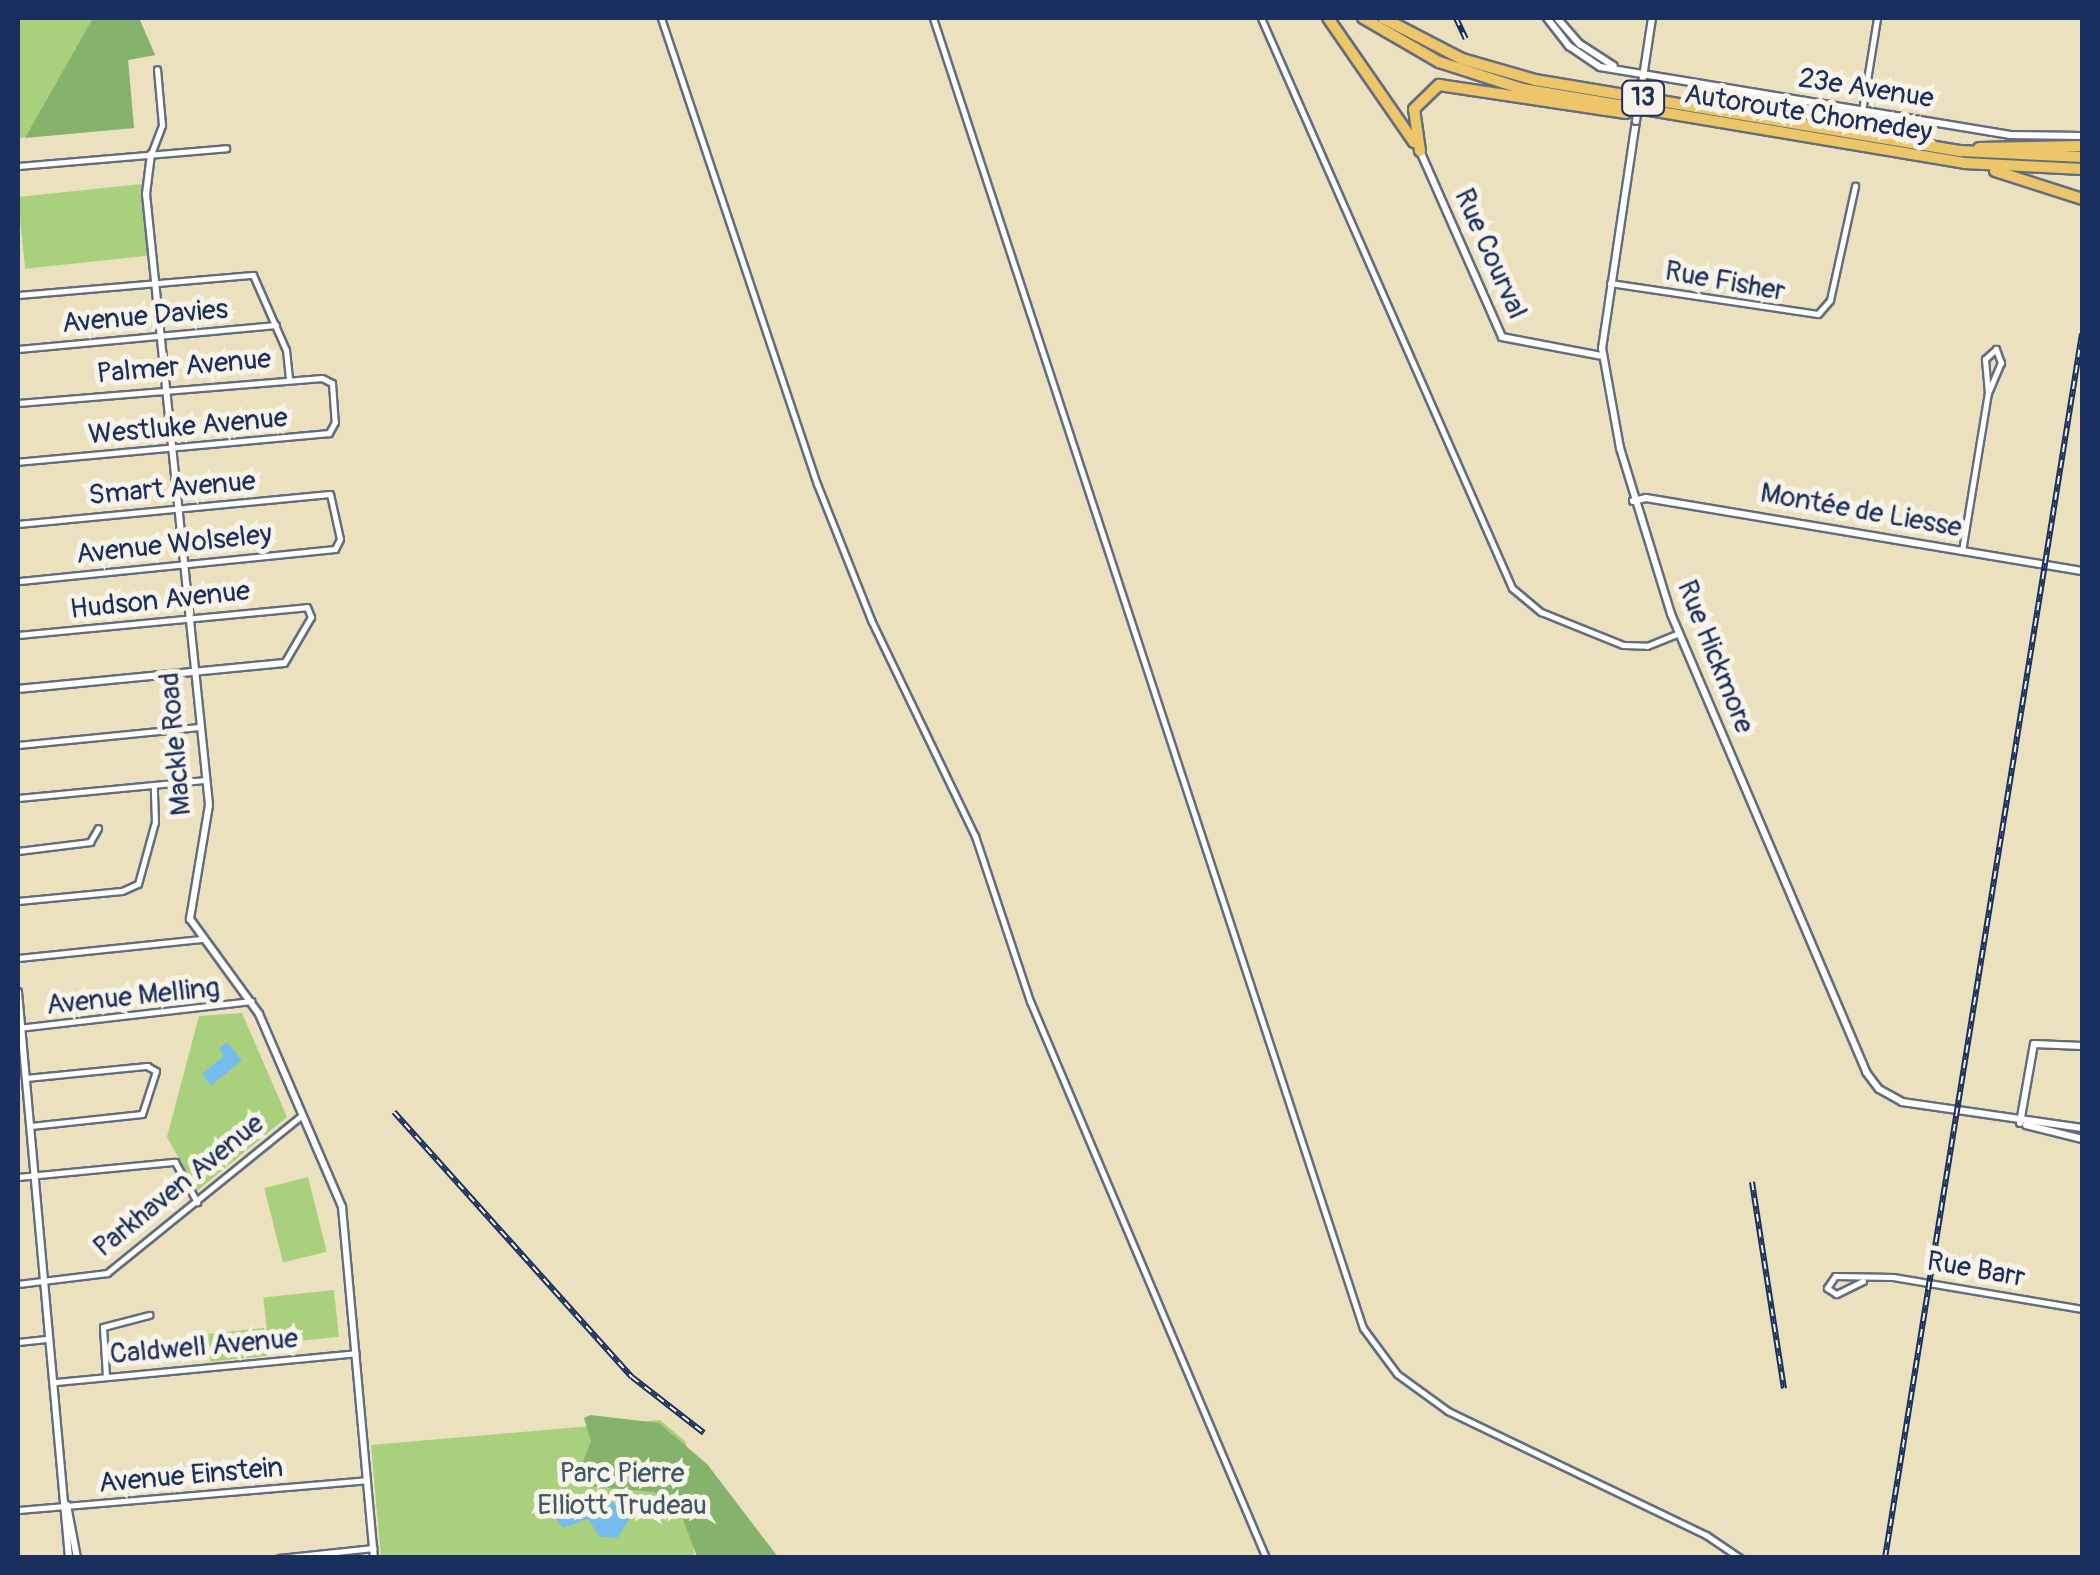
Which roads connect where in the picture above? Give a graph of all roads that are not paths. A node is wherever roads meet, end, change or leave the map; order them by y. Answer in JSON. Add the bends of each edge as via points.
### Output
{"nodes":[{"id":1,"x":660,"y":18,"type":"edge"},
{"id":2,"x":933,"y":18,"type":"edge"},
{"id":3,"x":1261,"y":18,"type":"edge"},
{"id":4,"x":1328,"y":18,"type":"edge"},
{"id":5,"x":1363,"y":18,"type":"edge"},
{"id":6,"x":1385,"y":18,"type":"edge"},
{"id":7,"x":1547,"y":18,"type":"edge"},
{"id":8,"x":1557,"y":18,"type":"edge"},
{"id":9,"x":1652,"y":18,"type":"edge"},
{"id":10,"x":1877,"y":18,"type":"edge"},
{"id":11,"x":157,"y":69,"type":"dead end"},
{"id":12,"x":1624,"y":71,"type":"junction"},
{"id":13,"x":1644,"y":75,"type":"junction"},
{"id":14,"x":1862,"y":111,"type":"junction"},
{"id":15,"x":1701,"y":119,"type":"junction"},
{"id":16,"x":2082,"y":136,"type":"edge"},
{"id":17,"x":2082,"y":146,"type":"edge"},
{"id":18,"x":1933,"y":147,"type":"junction"},
{"id":19,"x":226,"y":148,"type":"dead end"},
{"id":20,"x":1420,"y":151,"type":"junction"},
{"id":21,"x":152,"y":154,"type":"junction"},
{"id":22,"x":2082,"y":157,"type":"edge"},
{"id":23,"x":1955,"y":162,"type":"junction"},
{"id":24,"x":18,"y":166,"type":"edge"},
{"id":25,"x":2082,"y":169,"type":"edge"},
{"id":26,"x":1854,"y":186,"type":"dead end"},
{"id":27,"x":2082,"y":199,"type":"edge"},
{"id":28,"x":155,"y":283,"type":"junction"},
{"id":29,"x":1610,"y":283,"type":"junction"},
{"id":30,"x":18,"y":296,"type":"edge"},
{"id":31,"x":276,"y":325,"type":"junction"},
{"id":32,"x":160,"y":336,"type":"junction"},
{"id":33,"x":18,"y":349,"type":"edge"},
{"id":34,"x":1602,"y":356,"type":"junction"},
{"id":35,"x":289,"y":378,"type":"junction"},
{"id":36,"x":165,"y":389,"type":"junction"},
{"id":37,"x":1988,"y":393,"type":"junction"},
{"id":38,"x":18,"y":403,"type":"edge"},
{"id":39,"x":334,"y":403,"type":"joint"},
{"id":40,"x":171,"y":448,"type":"junction"},
{"id":41,"x":18,"y":462,"type":"edge"},
{"id":42,"x":1633,"y":501,"type":"junction"},
{"id":43,"x":176,"y":509,"type":"junction"},
{"id":44,"x":18,"y":524,"type":"edge"},
{"id":45,"x":335,"y":549,"type":"joint"},
{"id":46,"x":1962,"y":552,"type":"junction"},
{"id":47,"x":182,"y":564,"type":"junction"},
{"id":48,"x":2082,"y":572,"type":"edge"},
{"id":49,"x":18,"y":580,"type":"edge"},
{"id":50,"x":188,"y":618,"type":"junction"},
{"id":51,"x":1679,"y":633,"type":"junction"},
{"id":52,"x":18,"y":635,"type":"edge"},
{"id":53,"x":284,"y":663,"type":"joint"},
{"id":54,"x":192,"y":672,"type":"junction"},
{"id":55,"x":18,"y":689,"type":"edge"},
{"id":56,"x":200,"y":727,"type":"junction"},
{"id":57,"x":18,"y":745,"type":"edge"},
{"id":58,"x":206,"y":780,"type":"junction"},
{"id":59,"x":154,"y":785,"type":"junction"},
{"id":60,"x":18,"y":798,"type":"edge"},
{"id":61,"x":98,"y":828,"type":"dead end"},
{"id":62,"x":18,"y":851,"type":"edge"},
{"id":63,"x":18,"y":901,"type":"edge"},
{"id":64,"x":200,"y":938,"type":"junction"},
{"id":65,"x":18,"y":958,"type":"edge"},
{"id":66,"x":18,"y":992,"type":"edge"},
{"id":67,"x":251,"y":1001,"type":"junction"},
{"id":68,"x":19,"y":1028,"type":"edge"},
{"id":69,"x":2082,"y":1046,"type":"edge"},
{"id":70,"x":26,"y":1078,"type":"junction"},
{"id":71,"x":303,"y":1115,"type":"junction"},
{"id":72,"x":2020,"y":1123,"type":"junction"},
{"id":73,"x":31,"y":1126,"type":"junction"},
{"id":74,"x":2082,"y":1128,"type":"edge"},
{"id":75,"x":2082,"y":1139,"type":"edge"},
{"id":76,"x":36,"y":1175,"type":"junction"},
{"id":77,"x":18,"y":1177,"type":"edge"},
{"id":78,"x":196,"y":1202,"type":"junction"},
{"id":79,"x":46,"y":1281,"type":"junction"},
{"id":80,"x":1863,"y":1281,"type":"junction"},
{"id":81,"x":18,"y":1284,"type":"edge"},
{"id":82,"x":2082,"y":1309,"type":"edge"},
{"id":83,"x":149,"y":1315,"type":"dead end"},
{"id":84,"x":52,"y":1338,"type":"junction"},
{"id":85,"x":18,"y":1342,"type":"edge"},
{"id":86,"x":356,"y":1353,"type":"junction"},
{"id":87,"x":106,"y":1376,"type":"junction"},
{"id":88,"x":56,"y":1382,"type":"junction"},
{"id":89,"x":367,"y":1480,"type":"junction"},
{"id":90,"x":66,"y":1504,"type":"junction"},
{"id":91,"x":18,"y":1510,"type":"edge"},
{"id":92,"x":374,"y":1553,"type":"edge"},
{"id":93,"x":68,"y":1558,"type":"edge"},
{"id":94,"x":77,"y":1558,"type":"edge"},
{"id":95,"x":279,"y":1558,"type":"edge"},
{"id":96,"x":1266,"y":1558,"type":"edge"},
{"id":97,"x":1740,"y":1558,"type":"edge"}],
"edges":[{"from":1,"to":96,"type":"street","via":[[817,484],[871,620],[975,836],[1030,1001]]},
{"from":2,"to":97,"type":"street","via":[[1363,1328],[1398,1374],[1448,1412],[1706,1534]]},
{"from":3,"to":51,"type":"street","via":[[1512,588],[1536,609],[1623,645],[1647,646]]},
{"from":4,"to":20,"type":"highway"},
{"from":5,"to":15,"type":"highway","name":"Autoroute Chomedey","number":"13","via":[[1413,49],[1484,78]]},
{"from":6,"to":18,"type":"highway","name":"Autoroute Chomedey","number":"13","via":[[1452,55],[1525,78]]},
{"from":7,"to":12,"type":"street","via":[[1587,62]]},
{"from":8,"to":12,"type":"street","via":[[1586,50]]},
{"from":9,"to":13,"type":"street","name":"Rue Hickmore"},
{"from":10,"to":14,"type":"street"},
{"from":11,"to":21,"type":"street","name":"Mackle Road","via":[[162,126]]},
{"from":12,"to":13,"type":"street","name":"23e Avenue"},
{"from":13,"to":14,"type":"street","name":"23e Avenue"},
{"from":13,"to":29,"type":"street","name":"Rue Hickmore","bridge":true},
{"from":14,"to":16,"type":"street","name":"23e Avenue","via":[[2021,137]]},
{"from":15,"to":20,"type":"highway","via":[[1564,107],[1448,84],[1431,88],[1416,104]]},
{"from":15,"to":23,"type":"highway","name":"Autoroute Chomedey","number":"13"},
{"from":17,"to":18,"type":"highway"},
{"from":18,"to":22,"type":"highway","name":"Autoroute Chomedey","number":"13"},
{"from":19,"to":21,"type":"street"},
{"from":20,"to":34,"type":"street","name":"Rue Courval","via":[[1502,337]]},
{"from":21,"to":24,"type":"street"},
{"from":21,"to":28,"type":"street","name":"Mackle Road","via":[[145,183]]},
{"from":23,"to":25,"type":"highway","name":"Autoroute Chomedey","number":"13"},
{"from":23,"to":27,"type":"highway"},
{"from":26,"to":29,"type":"street","name":"Rue Fisher","via":[[1830,300],[1818,314]]},
{"from":28,"to":30,"type":"street"},
{"from":28,"to":31,"type":"street","via":[[253,275]]},
{"from":28,"to":32,"type":"street","name":"Mackle Road"},
{"from":29,"to":34,"type":"street","name":"Rue Hickmore"},
{"from":31,"to":32,"type":"street","name":"Avenue Davies"},
{"from":31,"to":35,"type":"street"},
{"from":32,"to":33,"type":"street","name":"Avenue Davies"},
{"from":32,"to":36,"type":"street","name":"Mackle Road"},
{"from":34,"to":42,"type":"street","name":"Rue Hickmore"},
{"from":35,"to":36,"type":"street","name":"Palmer Avenue"},
{"from":35,"to":39,"type":"street","name":"Palmer Avenue","via":[[330,380]]},
{"from":36,"to":38,"type":"street","name":"Palmer Avenue"},
{"from":36,"to":40,"type":"street","name":"Mackle Road"},
{"from":37,"to":37,"type":"street","via":[[2001,364],[1996,348],[1985,359]]},
{"from":37,"to":46,"type":"street"},
{"from":39,"to":40,"type":"street","name":"Westluke Avenue","via":[[335,428],[329,433]]},
{"from":40,"to":41,"type":"street","name":"Westluke Avenue"},
{"from":40,"to":43,"type":"street","name":"Mackle Road"},
{"from":42,"to":46,"type":"street","name":"Montée de Liesse"},
{"from":42,"to":51,"type":"street","name":"Rue Hickmore"},
{"from":43,"to":44,"type":"street","name":"Smart Avenue"},
{"from":43,"to":45,"type":"street","name":"Smart Avenue","via":[[330,494],[340,539]]},
{"from":43,"to":47,"type":"street","name":"Mackle Road"},
{"from":45,"to":47,"type":"street","name":"Avenue Wolseley"},
{"from":46,"to":48,"type":"street","name":"Montée de Liesse"},
{"from":47,"to":49,"type":"street","name":"Avenue Wolseley"},
{"from":47,"to":50,"type":"street","name":"Mackle Road"},
{"from":50,"to":52,"type":"street","name":"Hudson Avenue"},
{"from":50,"to":53,"type":"street","name":"Hudson Avenue","via":[[306,607],[311,616]]},
{"from":50,"to":54,"type":"street","name":"Mackle Road"},
{"from":51,"to":72,"type":"street","name":"Rue Hickmore","via":[[1873,1083],[1902,1102]]},
{"from":53,"to":54,"type":"street"},
{"from":54,"to":55,"type":"street"},
{"from":54,"to":56,"type":"street","name":"Mackle Road"},
{"from":56,"to":57,"type":"street"},
{"from":56,"to":58,"type":"street","name":"Mackle Road"},
{"from":58,"to":59,"type":"street"},
{"from":58,"to":64,"type":"street","name":"Mackle Road","via":[[209,812],[190,913]]},
{"from":59,"to":60,"type":"street"},
{"from":59,"to":63,"type":"street","via":[[156,818],[138,884]]},
{"from":61,"to":62,"type":"street","via":[[90,842]]},
{"from":64,"to":65,"type":"street"},
{"from":64,"to":67,"type":"street"},
{"from":66,"to":68,"type":"street"},
{"from":67,"to":68,"type":"street","name":"Avenue Melling"},
{"from":67,"to":71,"type":"street"},
{"from":68,"to":70,"type":"street"},
{"from":69,"to":72,"type":"street","via":[[2036,1042]]},
{"from":70,"to":73,"type":"street"},
{"from":70,"to":73,"type":"street","via":[[152,1066],[142,1114]]},
{"from":71,"to":78,"type":"street","name":"Parkhaven Avenue"},
{"from":71,"to":86,"type":"street","via":[[342,1207]]},
{"from":72,"to":74,"type":"street"},
{"from":72,"to":75,"type":"street"},
{"from":73,"to":76,"type":"street"},
{"from":76,"to":77,"type":"street"},
{"from":76,"to":78,"type":"street","via":[[177,1162]]},
{"from":76,"to":79,"type":"street"},
{"from":78,"to":79,"type":"street","name":"Parkhaven Avenue","via":[[105,1274]]},
{"from":79,"to":81,"type":"street","name":"Parkhaven Avenue"},
{"from":79,"to":84,"type":"street"},
{"from":80,"to":80,"type":"street","name":"Rue Barr","via":[[1834,1276],[1827,1288],[1836,1294]]},
{"from":80,"to":82,"type":"street","name":"Rue Barr","via":[[1898,1277]]},
{"from":83,"to":87,"type":"street","via":[[104,1327]]},
{"from":84,"to":85,"type":"street"},
{"from":84,"to":88,"type":"street"},
{"from":86,"to":87,"type":"street","name":"Caldwell Avenue"},
{"from":86,"to":89,"type":"street"},
{"from":87,"to":88,"type":"street","name":"Caldwell Avenue"},
{"from":88,"to":90,"type":"street"},
{"from":89,"to":90,"type":"street","name":"Avenue Einstein","via":[[118,1506]]},
{"from":89,"to":92,"type":"street"},
{"from":90,"to":91,"type":"street","name":"Avenue Einstein"},
{"from":90,"to":93,"type":"street"},
{"from":90,"to":94,"type":"street"},
{"from":92,"to":95,"type":"street"}]}
